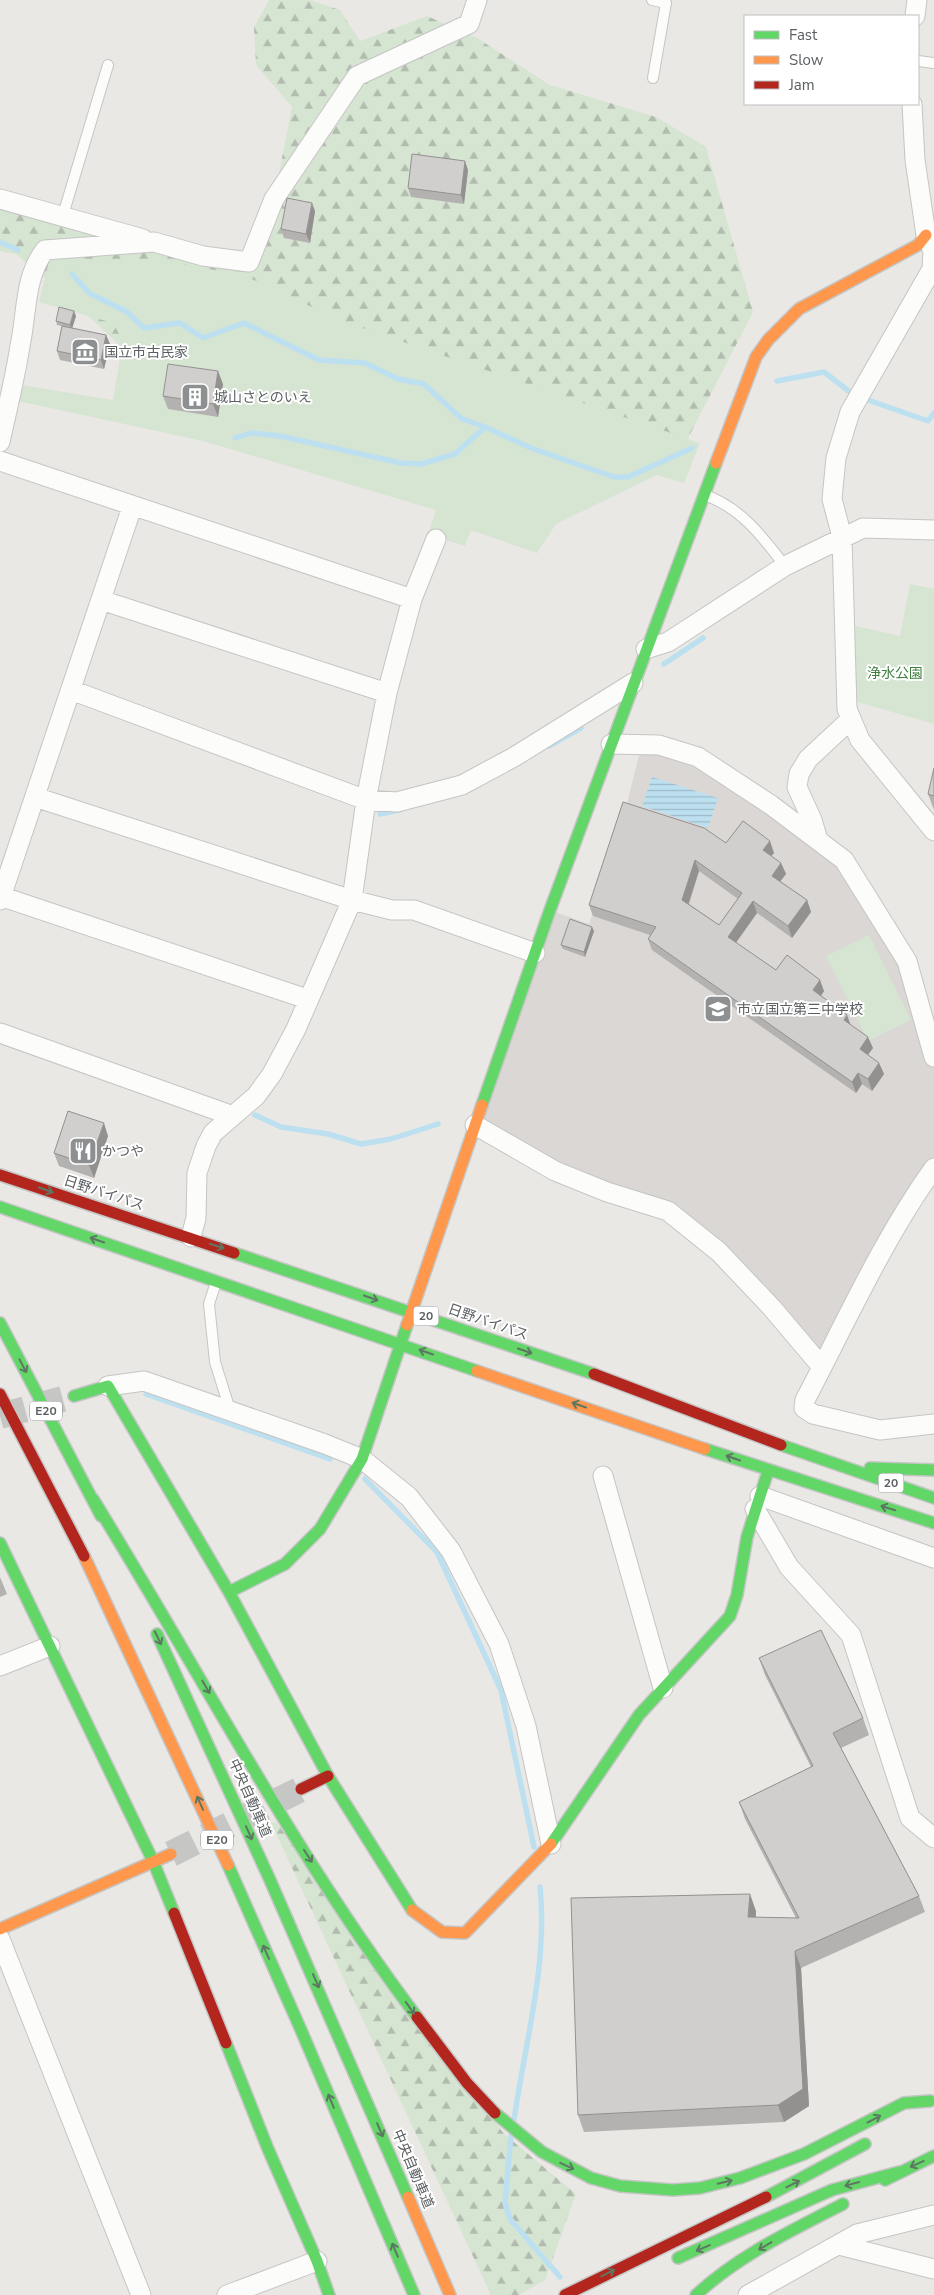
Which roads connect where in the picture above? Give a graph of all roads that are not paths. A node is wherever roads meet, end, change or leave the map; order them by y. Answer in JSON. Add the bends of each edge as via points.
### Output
{"nodes":[{"id":1,"x":477,"y":0,"type":"edge"},
{"id":2,"x":652,"y":0,"type":"edge"},
{"id":3,"x":917,"y":0,"type":"edge"},
{"id":4,"x":915,"y":15,"type":"edge"},
{"id":5,"x":919,"y":61,"type":"edge"},
{"id":6,"x":934,"y":63,"type":"edge"},
{"id":7,"x":108,"y":65,"type":"dead end"},
{"id":8,"x":653,"y":78,"type":"dead end"},
{"id":9,"x":912,"y":105,"type":"edge"},
{"id":10,"x":0,"y":199,"type":"edge"},
{"id":11,"x":62,"y":215,"type":"junction"},
{"id":12,"x":926,"y":234,"type":"junction"},
{"id":13,"x":154,"y":242,"type":"junction"},
{"id":14,"x":0,"y":442,"type":"edge"},
{"id":15,"x":0,"y":461,"type":"edge"},
{"id":16,"x":704,"y":495,"type":"junction"},
{"id":17,"x":132,"y":507,"type":"junction"},
{"id":18,"x":934,"y":530,"type":"edge"},
{"id":19,"x":842,"y":537,"type":"junction"},
{"id":20,"x":436,"y":538,"type":"dead end"},
{"id":21,"x":785,"y":566,"type":"junction"},
{"id":22,"x":412,"y":599,"type":"junction"},
{"id":23,"x":101,"y":600,"type":"junction"},
{"id":24,"x":646,"y":649,"type":"junction"},
{"id":25,"x":633,"y":684,"type":"junction"},
{"id":26,"x":71,"y":690,"type":"junction"},
{"id":27,"x":387,"y":693,"type":"junction"},
{"id":28,"x":851,"y":719,"type":"junction"},
{"id":29,"x":611,"y":744,"type":"junction"},
{"id":30,"x":35,"y":796,"type":"junction"},
{"id":31,"x":366,"y":800,"type":"junction"},
{"id":32,"x":934,"y":832,"type":"edge"},
{"id":33,"x":818,"y":840,"type":"junction"},
{"id":34,"x":0,"y":898,"type":"edge"},
{"id":35,"x":352,"y":900,"type":"junction"},
{"id":36,"x":535,"y":953,"type":"junction"},
{"id":37,"x":307,"y":999,"type":"junction"},
{"id":38,"x":0,"y":1033,"type":"edge"},
{"id":39,"x":934,"y":1057,"type":"edge"},
{"id":40,"x":233,"y":1116,"type":"junction"},
{"id":41,"x":475,"y":1126,"type":"junction"},
{"id":42,"x":934,"y":1168,"type":"edge"},
{"id":43,"x":0,"y":1175,"type":"edge"},
{"id":44,"x":0,"y":1207,"type":"edge"},
{"id":45,"x":190,"y":1237,"type":"junction"},
{"id":46,"x":217,"y":1280,"type":"junction"},
{"id":47,"x":411,"y":1311,"type":"junction"},
{"id":48,"x":0,"y":1323,"type":"edge"},
{"id":49,"x":400,"y":1343,"type":"junction"},
{"id":50,"x":822,"y":1367,"type":"junction"},
{"id":51,"x":108,"y":1386,"type":"junction"},
{"id":52,"x":0,"y":1394,"type":"edge"},
{"id":53,"x":74,"y":1396,"type":"tunnel mouth"},
{"id":54,"x":230,"y":1410,"type":"junction"},
{"id":55,"x":934,"y":1424,"type":"edge"},
{"id":56,"x":362,"y":1459,"type":"junction"},
{"id":57,"x":848,"y":1468,"type":"junction"},
{"id":58,"x":934,"y":1470,"type":"edge"},
{"id":59,"x":768,"y":1471,"type":"junction"},
{"id":60,"x":603,"y":1476,"type":"dead end"},
{"id":61,"x":934,"y":1498,"type":"edge"},
{"id":62,"x":92,"y":1499,"type":"junction"},
{"id":63,"x":757,"y":1502,"type":"junction"},
{"id":64,"x":934,"y":1523,"type":"edge"},
{"id":65,"x":0,"y":1543,"type":"edge"},
{"id":66,"x":934,"y":1558,"type":"edge"},
{"id":67,"x":228,"y":1592,"type":"junction"},
{"id":68,"x":141,"y":1601,"type":"dead end"},
{"id":69,"x":153,"y":1627,"type":"dead end"},
{"id":70,"x":50,"y":1646,"type":"junction"},
{"id":71,"x":0,"y":1666,"type":"edge"},
{"id":72,"x":663,"y":1688,"type":"junction"},
{"id":73,"x":328,"y":1776,"type":"junction"},
{"id":74,"x":301,"y":1789,"type":"tunnel mouth"},
{"id":75,"x":934,"y":1838,"type":"edge"},
{"id":76,"x":551,"y":1844,"type":"junction"},
{"id":77,"x":171,"y":1854,"type":"tunnel mouth"},
{"id":78,"x":154,"y":1861,"type":"junction"},
{"id":79,"x":0,"y":1929,"type":"edge"},
{"id":80,"x":0,"y":1939,"type":"edge"},
{"id":81,"x":932,"y":2100,"type":"edge"},
{"id":82,"x":914,"y":2116,"type":"dead end"},
{"id":83,"x":873,"y":2140,"type":"dead end"},
{"id":84,"x":934,"y":2156,"type":"edge"},
{"id":85,"x":899,"y":2172,"type":"junction"},
{"id":86,"x":934,"y":2215,"type":"edge"},
{"id":87,"x":839,"y":2245,"type":"junction"},
{"id":88,"x":317,"y":2261,"type":"junction"},
{"id":89,"x":671,"y":2261,"type":"dead end"},
{"id":90,"x":934,"y":2269,"type":"edge"},
{"id":91,"x":141,"y":2295,"type":"edge"},
{"id":92,"x":227,"y":2295,"type":"edge"},
{"id":93,"x":330,"y":2295,"type":"edge"},
{"id":94,"x":414,"y":2295,"type":"edge"},
{"id":95,"x":450,"y":2295,"type":"edge"},
{"id":96,"x":565,"y":2295,"type":"edge"},
{"id":97,"x":696,"y":2295,"type":"edge"},
{"id":98,"x":748,"y":2295,"type":"edge"}],
"edges":[{"from":1,"to":13,"type":"street","via":[[469,24],[357,76],[274,199],[249,262],[203,256]]},
{"from":2,"to":8,"type":"lane","via":[[666,2]]},
{"from":3,"to":4,"type":"street"},
{"from":5,"to":6,"type":"lane"},
{"from":7,"to":11,"type":"lane"},
{"from":9,"to":12,"type":"street","via":[[915,160]]},
{"from":10,"to":11,"type":"street"},
{"from":11,"to":13,"type":"street"},
{"from":12,"to":16,"type":"main road","via":[[918,245],[799,309],[768,340],[756,357]]},
{"from":12,"to":19,"type":"street","via":[[933,251],[932,270],[850,412],[836,458],[832,499]]},
{"from":13,"to":14,"type":"street","via":[[45,250],[41,255],[31,275],[21,346]]},
{"from":15,"to":17,"type":"street"},
{"from":16,"to":21,"type":"lane","via":[[725,502],[761,534]]},
{"from":16,"to":24,"type":"main road"},
{"from":17,"to":22,"type":"street"},
{"from":17,"to":23,"type":"street"},
{"from":18,"to":19,"type":"street","via":[[863,528]]},
{"from":19,"to":21,"type":"street"},
{"from":19,"to":28,"type":"street","via":[[847,709]]},
{"from":20,"to":22,"type":"street"},
{"from":21,"to":24,"type":"street","via":[[668,642]]},
{"from":22,"to":27,"type":"street"},
{"from":23,"to":26,"type":"street"},
{"from":23,"to":27,"type":"street"},
{"from":24,"to":25,"type":"main road"},
{"from":25,"to":29,"type":"main road"},
{"from":25,"to":31,"type":"street","via":[[462,785],[396,802]]},
{"from":26,"to":30,"type":"street"},
{"from":26,"to":31,"type":"street"},
{"from":27,"to":31,"type":"street"},
{"from":28,"to":32,"type":"street","via":[[860,740]]},
{"from":28,"to":33,"type":"street","via":[[808,759],[799,774],[797,788]]},
{"from":29,"to":33,"type":"street","via":[[659,745],[698,757]]},
{"from":29,"to":36,"type":"main road"},
{"from":30,"to":34,"type":"street"},
{"from":30,"to":35,"type":"street"},
{"from":31,"to":35,"type":"street"},
{"from":33,"to":39,"type":"street","via":[[844,860],[907,961]]},
{"from":34,"to":37,"type":"street"},
{"from":35,"to":36,"type":"street","via":[[392,910],[414,910]]},
{"from":35,"to":37,"type":"street"},
{"from":36,"to":41,"type":"main road"},
{"from":37,"to":40,"type":"street","via":[[296,1029],[272,1074],[256,1096]]},
{"from":38,"to":40,"type":"street"},
{"from":40,"to":45,"type":"street","via":[[213,1133],[201,1158],[197,1173],[196,1218]]},
{"from":41,"to":47,"type":"main road"},
{"from":41,"to":50,"type":"street","via":[[556,1171],[607,1192],[668,1211],[719,1252]]},
{"from":42,"to":50,"type":"street","via":[[910,1203]]},
{"from":43,"to":45,"type":"main road","name":"日野バイパス","number":"20","one_way":true},
{"from":46,"to":44,"type":"main road","number":"20","one_way":true},
{"from":45,"to":47,"type":"main road","name":"日野バイパス","number":"20","one_way":true},
{"from":46,"to":49,"type":"main road","number":"20"},
{"from":46,"to":54,"type":"lane","via":[[209,1304],[216,1362]]},
{"from":47,"to":49,"type":"main road"},
{"from":47,"to":57,"type":"main road","name":"日野バイパス","number":"20","one_way":true,"via":[[639,1390],[768,1441]]},
{"from":48,"to":62,"type":"main road","number":"E20","one_way":true},
{"from":49,"to":56,"type":"main road"},
{"from":59,"to":49,"type":"main road","number":"20","one_way":true},
{"from":50,"to":55,"type":"street","via":[[805,1400],[804,1408],[813,1414],[880,1430]]},
{"from":51,"to":53,"type":"main road"},
{"from":51,"to":54,"type":"street","via":[[144,1381]]},
{"from":51,"to":67,"type":"main road"},
{"from":94,"to":52,"type":"main road","number":"E20","one_way":true,"via":[[187,1774],[66,1518]]},
{"from":54,"to":56,"type":"street"},
{"from":56,"to":67,"type":"main road","via":[[320,1529],[285,1564]]},
{"from":56,"to":76,"type":"street","via":[[409,1497],[451,1551],[499,1644],[526,1726]]},
{"from":57,"to":58,"type":"main road"},
{"from":57,"to":61,"type":"main road","name":"日野バイパス","number":"20"},
{"from":59,"to":63,"type":"main road"},
{"from":64,"to":59,"type":"main road","number":"20","one_way":true},
{"from":60,"to":72,"type":"street"},
{"from":62,"to":68,"type":"main road","number":"E20"},
{"from":62,"to":81,"type":"main road","one_way":true,"via":[[164,1614],[270,1797],[381,1969],[467,2083],[526,2140],[558,2162],[591,2178],[620,2186],[664,2190],[700,2188],[740,2178],[804,2154],[904,2103]]},
{"from":63,"to":66,"type":"street"},
{"from":63,"to":72,"type":"main road","via":[[742,1560],[738,1599],[730,1616]]},
{"from":63,"to":75,"type":"street","via":[[789,1567],[851,1635],[910,1818]]},
{"from":65,"to":70,"type":"main road"},
{"from":67,"to":73,"type":"main road"},
{"from":69,"to":95,"type":"main road","name":"中央自動車道","number":"E20","one_way":true,"via":[[217,1761],[328,2010]]},
{"from":70,"to":71,"type":"street"},
{"from":70,"to":78,"type":"main road"},
{"from":72,"to":76,"type":"main road","via":[[639,1715]]},
{"from":73,"to":74,"type":"main road"},
{"from":73,"to":76,"type":"main road","via":[[415,1914],[442,1932],[465,1933]]},
{"from":77,"to":78,"type":"main road"},
{"from":78,"to":79,"type":"main road"},
{"from":78,"to":88,"type":"main road","via":[[268,2148]]},
{"from":80,"to":91,"type":"street"},
{"from":81,"to":82,"type":"main road"},
{"from":96,"to":83,"type":"main road","one_way":true,"via":[[792,2184]]},
{"from":84,"to":85,"type":"main road","one_way":true},
{"from":85,"to":89,"type":"main road","one_way":true,"via":[[832,2190]]},
{"from":85,"to":97,"type":"main road","one_way":true,"via":[[743,2258]]},
{"from":86,"to":87,"type":"street","via":[[857,2234]]},
{"from":87,"to":90,"type":"street"},
{"from":87,"to":98,"type":"street"},
{"from":88,"to":92,"type":"street"},
{"from":88,"to":93,"type":"main road"}]}
